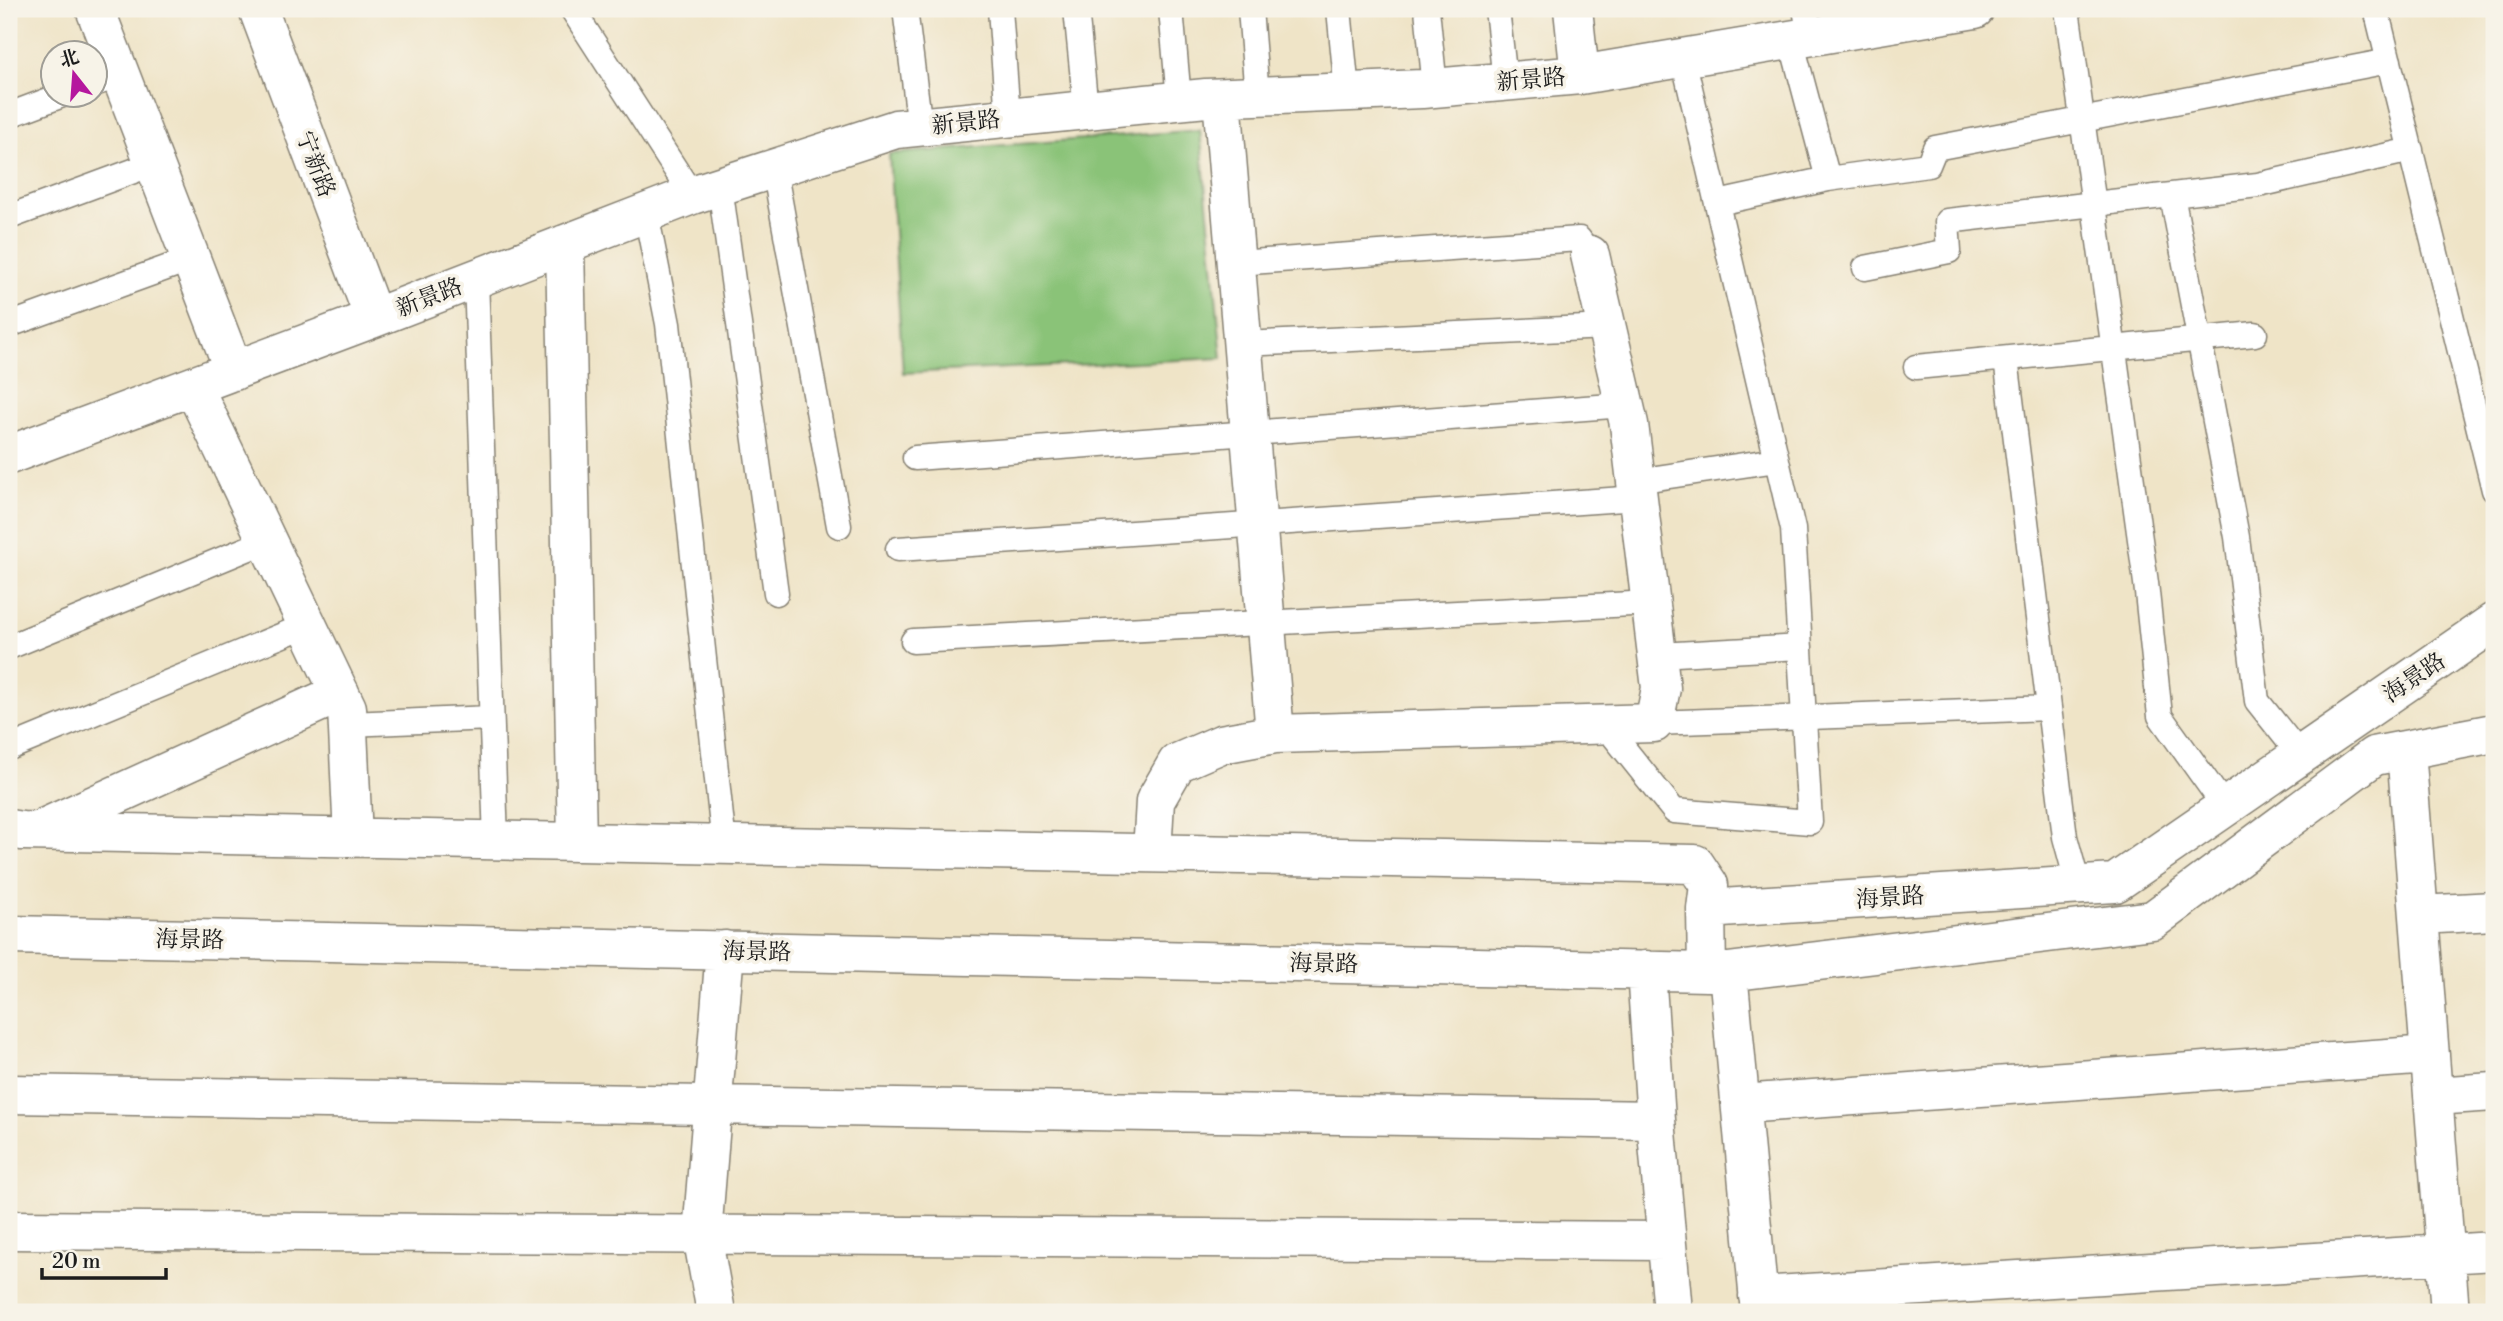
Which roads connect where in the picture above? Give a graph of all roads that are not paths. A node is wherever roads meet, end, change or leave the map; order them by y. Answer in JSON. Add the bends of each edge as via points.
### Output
{"nodes":[{"id":1,"x":95,"y":9,"type":"edge"},
{"id":2,"x":258,"y":9,"type":"edge"},
{"id":3,"x":572,"y":9,"type":"edge"},
{"id":4,"x":905,"y":9,"type":"edge"},
{"id":5,"x":1000,"y":9,"type":"edge"},
{"id":6,"x":1076,"y":9,"type":"edge"},
{"id":7,"x":1171,"y":9,"type":"edge"},
{"id":8,"x":1250,"y":9,"type":"edge"},
{"id":9,"x":1339,"y":9,"type":"edge"},
{"id":10,"x":1427,"y":9,"type":"edge"},
{"id":11,"x":1497,"y":9,"type":"edge"},
{"id":12,"x":1573,"y":9,"type":"edge"},
{"id":13,"x":1975,"y":9,"type":"edge"},
{"id":14,"x":2067,"y":9,"type":"edge"},
{"id":15,"x":2376,"y":9,"type":"edge"},
{"id":16,"x":1802,"y":28,"type":"edge"},
{"id":17,"x":100,"y":38,"type":"edge"},
{"id":18,"x":1683,"y":58,"type":"junction"},
{"id":19,"x":2389,"y":61,"type":"junction"},
{"id":20,"x":1580,"y":75,"type":"junction"},
{"id":21,"x":108,"y":80,"type":"edge"},
{"id":22,"x":1505,"y":81,"type":"junction"},
{"id":23,"x":1435,"y":88,"type":"junction"},
{"id":24,"x":1347,"y":92,"type":"junction"},
{"id":25,"x":1240,"y":97,"type":"junction"},
{"id":26,"x":1179,"y":100,"type":"junction"},
{"id":27,"x":38,"y":104,"type":"edge"},
{"id":28,"x":1086,"y":110,"type":"junction"},
{"id":29,"x":9,"y":114,"type":"edge"},
{"id":30,"x":1008,"y":118,"type":"junction"},
{"id":31,"x":2082,"y":120,"type":"junction"},
{"id":32,"x":920,"y":127,"type":"junction"},
{"id":33,"x":2411,"y":150,"type":"junction"},
{"id":34,"x":155,"y":163,"type":"junction"},
{"id":35,"x":774,"y":168,"type":"junction"},
{"id":36,"x":1828,"y":179,"type":"junction"},
{"id":37,"x":706,"y":190,"type":"junction"},
{"id":38,"x":2172,"y":195,"type":"junction"},
{"id":39,"x":1717,"y":203,"type":"junction"},
{"id":40,"x":2094,"y":204,"type":"junction"},
{"id":41,"x":646,"y":213,"type":"junction"},
{"id":42,"x":9,"y":217,"type":"edge"},
{"id":43,"x":565,"y":244,"type":"junction"},
{"id":44,"x":1590,"y":255,"type":"joint"},
{"id":45,"x":191,"y":258,"type":"junction"},
{"id":46,"x":1236,"y":263,"type":"junction"},
{"id":47,"x":1865,"y":268,"type":"dead end"},
{"id":48,"x":476,"y":279,"type":"junction"},
{"id":49,"x":374,"y":318,"type":"junction"},
{"id":50,"x":9,"y":325,"type":"edge"},
{"id":51,"x":1607,"y":327,"type":"junction"},
{"id":52,"x":2255,"y":334,"type":"dead end"},
{"id":53,"x":2199,"y":340,"type":"junction"},
{"id":54,"x":1243,"y":344,"type":"junction"},
{"id":55,"x":2113,"y":349,"type":"junction"},
{"id":56,"x":2006,"y":359,"type":"junction"},
{"id":57,"x":1916,"y":367,"type":"dead end"},
{"id":58,"x":234,"y":370,"type":"junction"},
{"id":59,"x":192,"y":386,"type":"junction"},
{"id":60,"x":1625,"y":405,"type":"junction"},
{"id":61,"x":1250,"y":432,"type":"junction"},
{"id":62,"x":9,"y":455,"type":"edge"},
{"id":63,"x":915,"y":458,"type":"dead end"},
{"id":64,"x":1777,"y":460,"type":"junction"},
{"id":65,"x":1637,"y":489,"type":"junction"},
{"id":66,"x":2494,"y":490,"type":"edge"},
{"id":67,"x":1257,"y":524,"type":"junction"},
{"id":68,"x":839,"y":526,"type":"dead end"},
{"id":69,"x":266,"y":541,"type":"junction"},
{"id":70,"x":898,"y":549,"type":"dead end"},
{"id":71,"x":776,"y":593,"type":"dead end"},
{"id":72,"x":1651,"y":603,"type":"junction"},
{"id":73,"x":1265,"y":622,"type":"junction"},
{"id":74,"x":2494,"y":622,"type":"edge"},
{"id":75,"x":307,"y":625,"type":"junction"},
{"id":76,"x":913,"y":640,"type":"dead end"},
{"id":77,"x":9,"y":647,"type":"edge"},
{"id":78,"x":1800,"y":647,"type":"junction"},
{"id":79,"x":1658,"y":655,"type":"junction"},
{"id":80,"x":344,"y":708,"type":"junction"},
{"id":81,"x":2049,"y":708,"type":"junction"},
{"id":82,"x":491,"y":718,"type":"junction"},
{"id":83,"x":1804,"y":718,"type":"junction"},
{"id":84,"x":1654,"y":723,"type":"junction"},
{"id":85,"x":1605,"y":725,"type":"junction"},
{"id":86,"x":2494,"y":733,"type":"edge"},
{"id":87,"x":1275,"y":734,"type":"junction"},
{"id":88,"x":9,"y":748,"type":"edge"},
{"id":89,"x":2406,"y":750,"type":"junction"},
{"id":90,"x":2300,"y":755,"type":"junction"},
{"id":91,"x":2225,"y":807,"type":"junction"},
{"id":92,"x":23,"y":830,"type":"edge"},
{"id":93,"x":353,"y":838,"type":"junction"},
{"id":94,"x":496,"y":841,"type":"junction"},
{"id":95,"x":577,"y":842,"type":"junction"},
{"id":96,"x":724,"y":845,"type":"junction"},
{"id":97,"x":1152,"y":853,"type":"junction"},
{"id":98,"x":2078,"y":885,"type":"junction"},
{"id":99,"x":1706,"y":909,"type":"junction"},
{"id":100,"x":2494,"y":911,"type":"edge"},
{"id":101,"x":2419,"y":915,"type":"junction"},
{"id":102,"x":9,"y":935,"type":"edge"},
{"id":103,"x":725,"y":950,"type":"junction"},
{"id":104,"x":1646,"y":970,"type":"junction"},
{"id":105,"x":1717,"y":972,"type":"junction"},
{"id":106,"x":2430,"y":1055,"type":"junction"},
{"id":107,"x":2494,"y":1092,"type":"edge"},
{"id":108,"x":9,"y":1094,"type":"edge"},
{"id":109,"x":2433,"y":1096,"type":"junction"},
{"id":110,"x":1741,"y":1104,"type":"junction"},
{"id":111,"x":714,"y":1105,"type":"junction"},
{"id":112,"x":1656,"y":1120,"type":"junction"},
{"id":113,"x":9,"y":1230,"type":"edge"},
{"id":114,"x":702,"y":1235,"type":"junction"},
{"id":115,"x":1666,"y":1241,"type":"junction"},
{"id":116,"x":2494,"y":1251,"type":"edge"},
{"id":117,"x":2446,"y":1254,"type":"junction"},
{"id":118,"x":1759,"y":1304,"type":"edge"},
{"id":119,"x":716,"y":1312,"type":"edge"},
{"id":120,"x":1673,"y":1312,"type":"edge"},
{"id":121,"x":2450,"y":1312,"type":"edge"}],
"edges":[{"from":1,"to":17,"type":"street"},
{"from":2,"to":49,"type":"street","name":"宁新路"},
{"from":3,"to":37,"type":"lane"},
{"from":4,"to":32,"type":"lane"},
{"from":5,"to":30,"type":"lane"},
{"from":6,"to":28,"type":"lane"},
{"from":7,"to":26,"type":"lane"},
{"from":8,"to":25,"type":"lane"},
{"from":9,"to":24,"type":"lane"},
{"from":10,"to":23,"type":"lane"},
{"from":11,"to":22,"type":"lane"},
{"from":12,"to":20,"type":"street"},
{"from":13,"to":16,"type":"street","name":"新景路"},
{"from":14,"to":31,"type":"lane"},
{"from":15,"to":19,"type":"lane"},
{"from":16,"to":18,"type":"street","name":"新景路"},
{"from":16,"to":36,"type":"lane"},
{"from":18,"to":20,"type":"street","name":"新景路"},
{"from":18,"to":39,"type":"lane"},
{"from":19,"to":31,"type":"lane"},
{"from":19,"to":33,"type":"lane"},
{"from":20,"to":22,"type":"street","name":"新景路"},
{"from":21,"to":34,"type":"street"},
{"from":22,"to":23,"type":"street","name":"新景路"},
{"from":23,"to":24,"type":"street","name":"新景路"},
{"from":24,"to":25,"type":"street","name":"新景路"},
{"from":25,"to":26,"type":"street","name":"新景路"},
{"from":25,"to":46,"type":"street"},
{"from":26,"to":28,"type":"street","name":"新景路"},
{"from":27,"to":29,"type":"lane"},
{"from":28,"to":30,"type":"street","name":"新景路"},
{"from":30,"to":32,"type":"street","name":"新景路"},
{"from":31,"to":36,"type":"lane","via":[[1934,148],[1928,165]]},
{"from":31,"to":40,"type":"lane"},
{"from":32,"to":35,"type":"street","name":"新景路","via":[[896,130]]},
{"from":33,"to":38,"type":"lane","via":[[2258,185]]},
{"from":33,"to":66,"type":"lane"},
{"from":34,"to":42,"type":"lane"},
{"from":34,"to":45,"type":"street"},
{"from":35,"to":37,"type":"street","name":"新景路"},
{"from":35,"to":68,"type":"lane"},
{"from":36,"to":39,"type":"lane"},
{"from":37,"to":41,"type":"street","name":"新景路"},
{"from":37,"to":71,"type":"lane"},
{"from":38,"to":40,"type":"lane"},
{"from":38,"to":53,"type":"lane"},
{"from":39,"to":64,"type":"lane"},
{"from":40,"to":47,"type":"lane","via":[[1947,221],[1949,251]]},
{"from":40,"to":55,"type":"lane"},
{"from":41,"to":43,"type":"street","name":"新景路"},
{"from":41,"to":96,"type":"lane","via":[[668,324]]},
{"from":43,"to":48,"type":"street","name":"新景路"},
{"from":43,"to":95,"type":"street"},
{"from":44,"to":46,"type":"lane","via":[[1579,239]]},
{"from":44,"to":51,"type":"street"},
{"from":45,"to":50,"type":"lane"},
{"from":45,"to":58,"type":"street"},
{"from":46,"to":54,"type":"street"},
{"from":48,"to":49,"type":"street","name":"新景路"},
{"from":48,"to":82,"type":"lane"},
{"from":49,"to":58,"type":"street","name":"新景路"},
{"from":51,"to":54,"type":"lane"},
{"from":51,"to":60,"type":"street"},
{"from":52,"to":53,"type":"lane"},
{"from":53,"to":55,"type":"lane"},
{"from":53,"to":90,"type":"lane","via":[[2237,537],[2257,701]]},
{"from":54,"to":61,"type":"street"},
{"from":55,"to":56,"type":"lane"},
{"from":55,"to":91,"type":"lane","via":[[2160,716]]},
{"from":56,"to":57,"type":"lane"},
{"from":56,"to":81,"type":"lane"},
{"from":58,"to":59,"type":"street","name":"新景路"},
{"from":59,"to":62,"type":"street","name":"新景路"},
{"from":59,"to":69,"type":"street"},
{"from":60,"to":61,"type":"lane"},
{"from":60,"to":65,"type":"street"},
{"from":61,"to":63,"type":"lane"},
{"from":61,"to":67,"type":"street"},
{"from":64,"to":65,"type":"lane"},
{"from":64,"to":78,"type":"lane","via":[[1793,529]]},
{"from":65,"to":67,"type":"lane"},
{"from":65,"to":72,"type":"street"},
{"from":67,"to":70,"type":"lane"},
{"from":67,"to":73,"type":"street"},
{"from":69,"to":75,"type":"street"},
{"from":69,"to":77,"type":"lane"},
{"from":72,"to":73,"type":"lane"},
{"from":72,"to":79,"type":"street"},
{"from":73,"to":76,"type":"lane"},
{"from":73,"to":87,"type":"street"},
{"from":74,"to":90,"type":"street","name":"海景路"},
{"from":75,"to":80,"type":"street"},
{"from":75,"to":88,"type":"lane"},
{"from":78,"to":79,"type":"lane"},
{"from":78,"to":83,"type":"lane"},
{"from":79,"to":84,"type":"street","via":[[1661,688]]},
{"from":80,"to":82,"type":"lane"},
{"from":80,"to":92,"type":"street"},
{"from":80,"to":93,"type":"street"},
{"from":81,"to":83,"type":"lane"},
{"from":81,"to":98,"type":"lane","via":[[2065,837]]},
{"from":82,"to":94,"type":"lane"},
{"from":83,"to":84,"type":"lane"},
{"from":83,"to":85,"type":"lane","via":[[1810,821],[1674,811]]},
{"from":84,"to":85,"type":"street"},
{"from":85,"to":87,"type":"street"},
{"from":86,"to":89,"type":"street","name":"海景路"},
{"from":87,"to":97,"type":"street","via":[[1221,744],[1178,763],[1155,802]]},
{"from":89,"to":101,"type":"street"},
{"from":89,"to":105,"type":"street","name":"海景路","via":[[2374,756],[2153,920]]},
{"from":90,"to":91,"type":"street","name":"海景路"},
{"from":91,"to":98,"type":"street","name":"海景路","via":[[2115,883]]},
{"from":92,"to":93,"type":"street"},
{"from":93,"to":94,"type":"street"},
{"from":94,"to":95,"type":"street"},
{"from":95,"to":96,"type":"street"},
{"from":96,"to":97,"type":"street"},
{"from":97,"to":99,"type":"street","via":[[1695,864],[1709,885]]},
{"from":98,"to":99,"type":"street","name":"海景路"},
{"from":99,"to":105,"type":"street"},
{"from":100,"to":101,"type":"street"},
{"from":101,"to":106,"type":"street"},
{"from":102,"to":103,"type":"street","name":"海景路"},
{"from":103,"to":104,"type":"street","name":"海景路"},
{"from":103,"to":111,"type":"street"},
{"from":104,"to":105,"type":"street","name":"海景路"},
{"from":104,"to":112,"type":"street"},
{"from":105,"to":110,"type":"street"},
{"from":106,"to":109,"type":"street"},
{"from":106,"to":110,"type":"street"},
{"from":107,"to":109,"type":"street"},
{"from":108,"to":111,"type":"street"},
{"from":109,"to":117,"type":"street"},
{"from":110,"to":118,"type":"street"},
{"from":111,"to":112,"type":"street"},
{"from":111,"to":114,"type":"street"},
{"from":112,"to":115,"type":"street"},
{"from":113,"to":114,"type":"street"},
{"from":114,"to":115,"type":"street"},
{"from":114,"to":119,"type":"street"},
{"from":115,"to":120,"type":"street"},
{"from":116,"to":117,"type":"street"},
{"from":117,"to":118,"type":"street"},
{"from":117,"to":121,"type":"street"}]}
